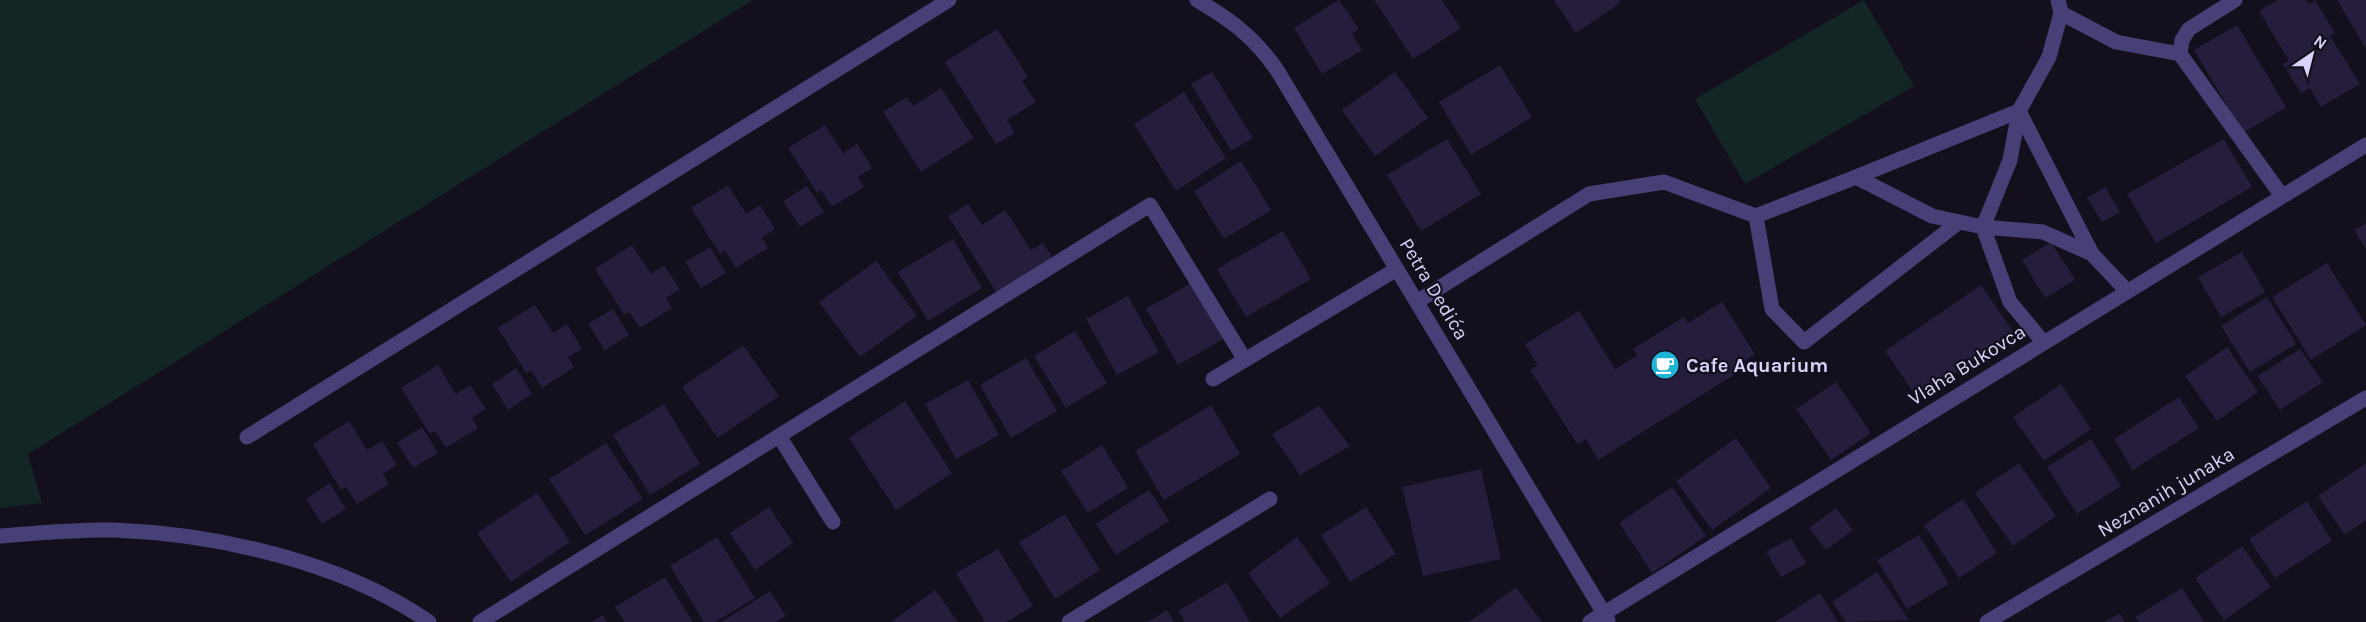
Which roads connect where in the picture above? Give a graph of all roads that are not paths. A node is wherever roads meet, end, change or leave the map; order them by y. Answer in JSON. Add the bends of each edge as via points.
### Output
{"nodes":[{"id":1,"x":950,"y":0,"type":"edge"},
{"id":2,"x":1197,"y":0,"type":"edge"},
{"id":3,"x":2235,"y":0,"type":"edge"},
{"id":4,"x":2060,"y":6,"type":"edge"},
{"id":5,"x":2180,"y":54,"type":"junction"},
{"id":6,"x":2019,"y":111,"type":"junction"},
{"id":7,"x":2366,"y":145,"type":"edge"},
{"id":8,"x":1856,"y":177,"type":"junction"},
{"id":9,"x":2282,"y":196,"type":"junction"},
{"id":10,"x":1756,"y":216,"type":"junction"},
{"id":11,"x":1959,"y":222,"type":"junction"},
{"id":12,"x":1983,"y":227,"type":"junction"},
{"id":13,"x":2092,"y":254,"type":"junction"},
{"id":14,"x":1397,"y":269,"type":"junction"},
{"id":15,"x":2127,"y":291,"type":"junction"},
{"id":16,"x":1418,"y":301,"type":"junction"},
{"id":17,"x":2044,"y":343,"type":"junction"},
{"id":18,"x":1245,"y":360,"type":"junction"},
{"id":19,"x":1213,"y":380,"type":"dead end"},
{"id":20,"x":2366,"y":398,"type":"edge"},
{"id":21,"x":779,"y":436,"type":"junction"},
{"id":22,"x":248,"y":437,"type":"dead end"},
{"id":23,"x":1270,"y":499,"type":"dead end"},
{"id":24,"x":833,"y":522,"type":"dead end"},
{"id":25,"x":0,"y":536,"type":"edge"},
{"id":26,"x":1607,"y":618,"type":"edge"},
{"id":27,"x":429,"y":622,"type":"edge"},
{"id":28,"x":480,"y":622,"type":"edge"},
{"id":29,"x":1069,"y":622,"type":"edge"},
{"id":30,"x":1590,"y":622,"type":"edge"},
{"id":31,"x":1988,"y":622,"type":"edge"}],
"edges":[{"from":1,"to":22,"type":"street"},
{"from":2,"to":14,"type":"street","name":"Petra Dedića","via":[[1244,30],[1263,50]]},
{"from":3,"to":5,"type":"street","via":[[2189,29],[2181,40]]},
{"from":4,"to":5,"type":"street","via":[[2116,42]]},
{"from":4,"to":6,"type":"street","via":[[2049,57]]},
{"from":5,"to":9,"type":"street"},
{"from":6,"to":8,"type":"street"},
{"from":6,"to":12,"type":"street","via":[[2010,159]]},
{"from":6,"to":13,"type":"street"},
{"from":7,"to":9,"type":"street","name":"Vlaha Bukovca"},
{"from":8,"to":10,"type":"street"},
{"from":8,"to":11,"type":"street","via":[[1932,216]]},
{"from":9,"to":15,"type":"street","name":"Vlaha Bukovca"},
{"from":10,"to":11,"type":"street","via":[[1772,309],[1804,342]]},
{"from":10,"to":16,"type":"street","via":[[1664,182],[1588,194]]},
{"from":11,"to":12,"type":"street"},
{"from":12,"to":13,"type":"street","via":[[2043,232]]},
{"from":12,"to":17,"type":"street","via":[[2010,302]]},
{"from":13,"to":15,"type":"street"},
{"from":14,"to":16,"type":"street","name":"Petra Dedića"},
{"from":14,"to":18,"type":"street"},
{"from":15,"to":17,"type":"street","name":"Vlaha Bukovca"},
{"from":16,"to":26,"type":"street","name":"Petra Dedića"},
{"from":17,"to":26,"type":"street","name":"Vlaha Bukovca"},
{"from":18,"to":19,"type":"street"},
{"from":18,"to":21,"type":"street","via":[[1150,205]]},
{"from":20,"to":31,"type":"street","name":"Neznanih junaka"},
{"from":21,"to":24,"type":"street"},
{"from":21,"to":28,"type":"street"},
{"from":23,"to":29,"type":"street"},
{"from":25,"to":27,"type":"street","via":[[112,530],[238,546],[356,582]]},
{"from":26,"to":30,"type":"street","name":"Vlaha Bukovca"}]}
